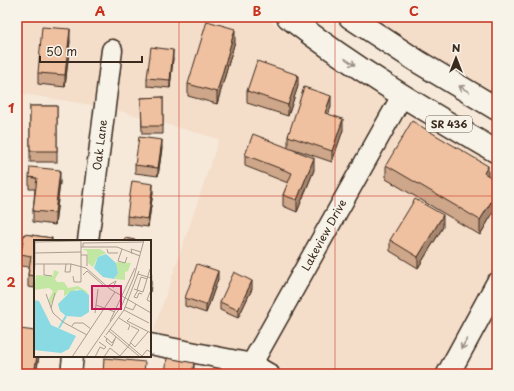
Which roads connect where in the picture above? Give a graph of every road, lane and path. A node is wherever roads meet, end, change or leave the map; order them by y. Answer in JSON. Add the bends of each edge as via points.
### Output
{"nodes":[{"id":1,"x":288,"y":17,"type":"edge"},
{"id":2,"x":350,"y":17,"type":"edge"},
{"id":3,"x":112,"y":50,"type":"dead end"},
{"id":4,"x":402,"y":96,"type":"junction"},
{"id":5,"x":497,"y":109,"type":"edge"},
{"id":6,"x":497,"y":152,"type":"edge"},
{"id":7,"x":88,"y":240,"type":"edge"},
{"id":8,"x":497,"y":284,"type":"edge"},
{"id":9,"x":489,"y":308,"type":"edge"},
{"id":10,"x":151,"y":344,"type":"edge"},
{"id":11,"x":73,"y":357,"type":"edge"},
{"id":12,"x":249,"y":369,"type":"edge"},
{"id":13,"x":71,"y":374,"type":"edge"},
{"id":14,"x":269,"y":374,"type":"edge"},
{"id":15,"x":448,"y":374,"type":"edge"}],
"edges":[{"from":1,"to":4,"type":"main road","number":"SR 436","one_way":true},
{"from":5,"to":2,"type":"main road","one_way":true},
{"from":3,"to":7,"type":"street","name":"Oak Lane"},
{"from":4,"to":6,"type":"main road","number":"SR 436"},
{"from":4,"to":12,"type":"street","name":"Lakeview Drive"},
{"from":8,"to":9,"type":"main road"},
{"from":9,"to":15,"type":"main road","one_way":true},
{"from":10,"to":12,"type":"street"},
{"from":11,"to":13,"type":"street"},
{"from":12,"to":14,"type":"street"}]}
